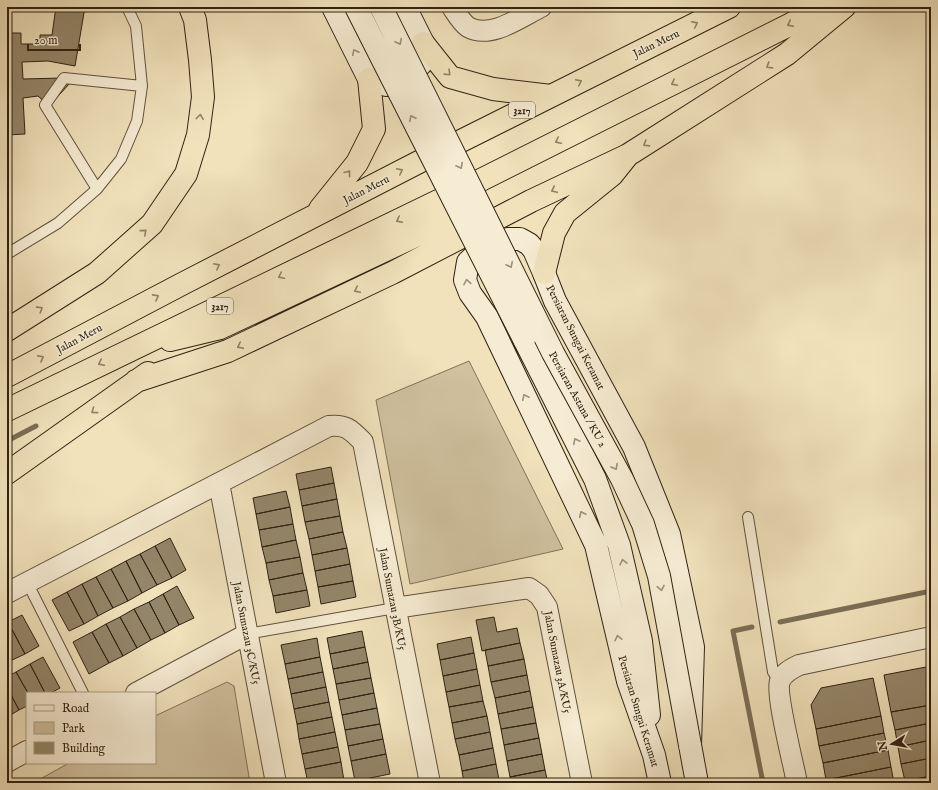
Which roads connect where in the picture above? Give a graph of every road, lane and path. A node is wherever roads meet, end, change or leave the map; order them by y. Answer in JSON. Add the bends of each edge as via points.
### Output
{"nodes":[{"id":1,"x":127,"y":7,"type":"edge"},
{"id":2,"x":190,"y":7,"type":"edge"},
{"id":3,"x":333,"y":7,"type":"edge"},
{"id":4,"x":356,"y":7,"type":"edge"},
{"id":5,"x":381,"y":7,"type":"edge"},
{"id":6,"x":405,"y":7,"type":"edge"},
{"id":7,"x":452,"y":7,"type":"edge"},
{"id":8,"x":541,"y":7,"type":"edge"},
{"id":9,"x":729,"y":7,"type":"edge"},
{"id":10,"x":825,"y":7,"type":"edge"},
{"id":11,"x":844,"y":7,"type":"edge"},
{"id":12,"x":423,"y":43,"type":"junction"},
{"id":13,"x":369,"y":79,"type":"junction"},
{"id":14,"x":142,"y":86,"type":"junction"},
{"id":15,"x":550,"y":96,"type":"junction"},
{"id":16,"x":628,"y":156,"type":"junction"},
{"id":17,"x":97,"y":189,"type":"junction"},
{"id":18,"x":480,"y":205,"type":"junction"},
{"id":19,"x":316,"y":215,"type":"junction"},
{"id":20,"x":460,"y":215,"type":"junction"},
{"id":21,"x":7,"y":254,"type":"edge"},
{"id":22,"x":544,"y":273,"type":"junction"},
{"id":23,"x":220,"y":328,"type":"junction"},
{"id":24,"x":7,"y":330,"type":"edge"},
{"id":25,"x":123,"y":353,"type":"junction"},
{"id":26,"x":7,"y":376,"type":"edge"},
{"id":27,"x":136,"y":381,"type":"junction"},
{"id":28,"x":7,"y":410,"type":"edge"},
{"id":29,"x":7,"y":473,"type":"edge"},
{"id":30,"x":219,"y":483,"type":"junction"},
{"id":31,"x":748,"y":517,"type":"dead end"},
{"id":32,"x":27,"y":582,"type":"junction"},
{"id":33,"x":7,"y":592,"type":"edge"},
{"id":34,"x":395,"y":608,"type":"junction"},
{"id":35,"x":247,"y":634,"type":"junction"},
{"id":36,"x":931,"y":637,"type":"edge"},
{"id":37,"x":780,"y":682,"type":"junction"},
{"id":38,"x":82,"y":692,"type":"edge"},
{"id":39,"x":138,"y":692,"type":"edge"},
{"id":40,"x":690,"y":745,"type":"junction"},
{"id":41,"x":26,"y":752,"type":"edge"},
{"id":42,"x":653,"y":752,"type":"junction"},
{"id":43,"x":7,"y":762,"type":"edge"},
{"id":44,"x":276,"y":783,"type":"edge"},
{"id":45,"x":430,"y":783,"type":"edge"},
{"id":46,"x":582,"y":783,"type":"edge"},
{"id":47,"x":660,"y":783,"type":"edge"},
{"id":48,"x":698,"y":783,"type":"edge"},
{"id":49,"x":797,"y":783,"type":"edge"}],
"edges":[{"from":1,"to":14,"type":"lane","via":[[136,26]]},
{"from":24,"to":2,"type":"highway","one_way":true,"via":[[97,273],[152,224],[186,174],[198,135],[202,97],[195,20]]},
{"from":13,"to":3,"type":"street","one_way":true},
{"from":20,"to":4,"type":"street","name":"Persiaran Astana / KU 2","one_way":true,"bridge":true},
{"from":5,"to":18,"type":"street","name":"Persiaran Astana / KU 2","one_way":true,"bridge":true},
{"from":6,"to":12,"type":"street"},
{"from":7,"to":8,"type":"street","via":[[467,26],[482,31],[499,28]]},
{"from":15,"to":9,"type":"highway","name":"Jalan Meru","number":"3217","one_way":true},
{"from":10,"to":25,"type":"highway","number":"3217","one_way":true,"via":[[463,189]]},
{"from":11,"to":16,"type":"highway","one_way":true,"via":[[787,54]]},
{"from":12,"to":13,"type":"street","via":[[421,64],[406,77],[386,85]]},
{"from":12,"to":15,"type":"highway","one_way":true,"via":[[450,76],[493,89]]},
{"from":19,"to":13,"type":"highway","one_way":true,"via":[[356,163],[374,129]]},
{"from":14,"to":17,"type":"lane","via":[[137,122],[121,159]]},
{"from":14,"to":17,"type":"lane","via":[[64,78],[45,105]]},
{"from":19,"to":15,"type":"highway","name":"Jalan Meru","number":"3217","one_way":true},
{"from":16,"to":22,"type":"highway","via":[[612,175],[565,213],[554,233]]},
{"from":16,"to":27,"type":"highway","one_way":true,"via":[[531,201],[392,273],[228,351]]},
{"from":17,"to":21,"type":"lane","via":[[58,223]]},
{"from":18,"to":20,"type":"street"},
{"from":18,"to":40,"type":"street","name":"Persiaran Astana / KU 2","one_way":true,"bridge":true,"via":[[553,354],[622,479],[643,524],[659,576]]},
{"from":26,"to":19,"type":"highway","name":"Jalan Meru","number":"3217","one_way":true},
{"from":20,"to":23,"type":"highway","number":"3217"},
{"from":42,"to":20,"type":"street","name":"Persiaran Astana / KU 2","one_way":true,"bridge":true,"via":[[641,641],[616,537],[595,479]]},
{"from":22,"to":40,"type":"street","name":"Persiaran Sungai Keramat","via":[[555,301],[634,447],[669,534],[693,647]]},
{"from":42,"to":22,"type":"street","name":"Persiaran Sungai Keramat","one_way":true,"via":[[628,681],[596,545],[487,317],[470,293],[465,280],[468,262],[476,254],[484,247],[508,239],[520,239],[529,244]]},
{"from":23,"to":25,"type":"highway","number":"3217"},
{"from":23,"to":27,"type":"highway"},
{"from":25,"to":28,"type":"highway","number":"3217","one_way":true},
{"from":27,"to":29,"type":"highway","one_way":true},
{"from":30,"to":32,"type":"street"},
{"from":30,"to":34,"type":"street","name":"Jalan Sumazau 3B/KU5","via":[[329,426],[341,425],[353,432],[363,442]]},
{"from":30,"to":35,"type":"street","name":"Jalan Sumazau 3C/KU5"},
{"from":31,"to":37,"type":"lane","via":[[774,672]]},
{"from":32,"to":33,"type":"street"},
{"from":32,"to":38,"type":"lane"},
{"from":34,"to":35,"type":"lane"},
{"from":34,"to":45,"type":"street","name":"Jalan Sumazau 3B/KU5"},
{"from":34,"to":46,"type":"street","name":"Jalan Sumazau 3A/KU5","via":[[517,589],[529,588],[540,595],[547,607]]},
{"from":35,"to":39,"type":"street"},
{"from":35,"to":44,"type":"street","name":"Jalan Sumazau 3C/KU5"},
{"from":36,"to":37,"type":"street","via":[[799,665],[788,671]]},
{"from":37,"to":49,"type":"street","via":[[781,702]]},
{"from":40,"to":48,"type":"street","name":"Persiaran Sungai Keramat"},
{"from":41,"to":43,"type":"street"},
{"from":42,"to":47,"type":"street","name":"Persiaran Sungai Keramat"}]}
